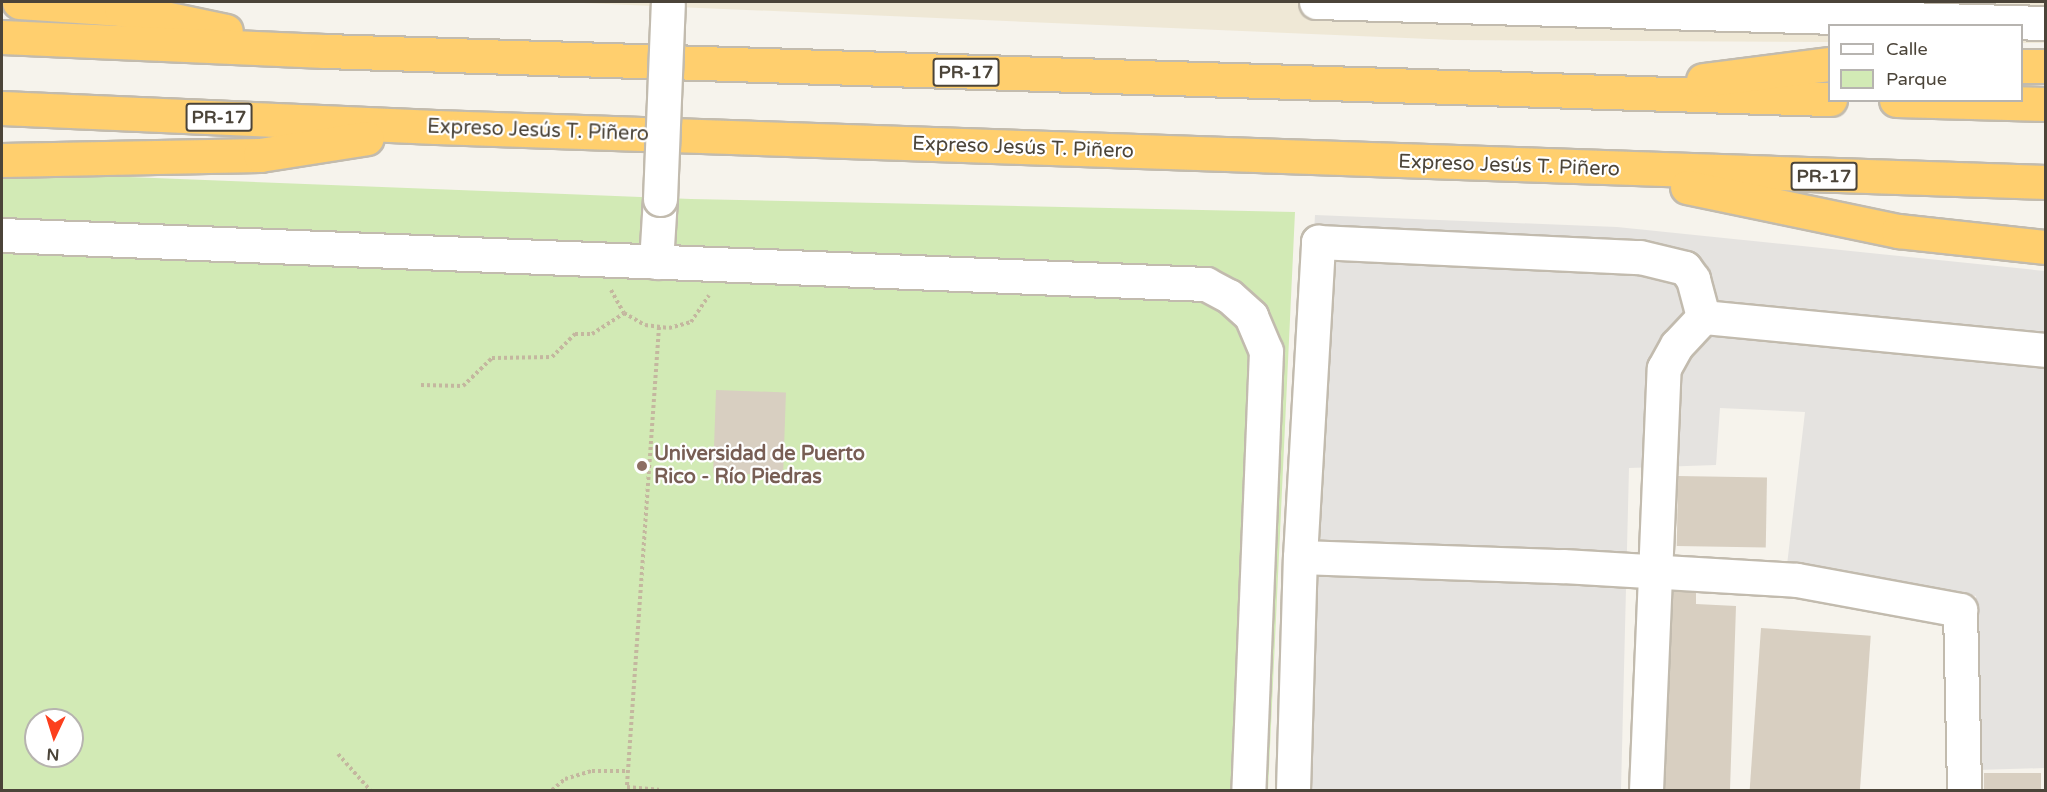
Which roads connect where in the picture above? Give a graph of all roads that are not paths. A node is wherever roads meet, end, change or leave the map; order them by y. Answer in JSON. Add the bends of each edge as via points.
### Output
{"nodes":[{"id":1,"x":19,"y":2,"type":"edge"},
{"id":2,"x":1316,"y":2,"type":"edge"},
{"id":3,"x":668,"y":3,"type":"edge"},
{"id":4,"x":1517,"y":3,"type":"edge"},
{"id":5,"x":2046,"y":23,"type":"edge"},
{"id":6,"x":2,"y":37,"type":"edge"},
{"id":7,"x":325,"y":51,"type":"junction"},
{"id":8,"x":1828,"y":64,"type":"edge"},
{"id":9,"x":2023,"y":66,"type":"edge"},
{"id":10,"x":2046,"y":66,"type":"edge"},
{"id":11,"x":1607,"y":93,"type":"junction"},
{"id":12,"x":1828,"y":99,"type":"edge"},
{"id":13,"x":1971,"y":102,"type":"edge"},
{"id":14,"x":2046,"y":104,"type":"edge"},
{"id":15,"x":2,"y":108,"type":"edge"},
{"id":16,"x":436,"y":127,"type":"junction"},
{"id":17,"x":2,"y":160,"type":"edge"},
{"id":18,"x":1603,"y":169,"type":"junction"},
{"id":19,"x":2046,"y":182,"type":"edge"},
{"id":20,"x":2,"y":236,"type":"edge"},
{"id":21,"x":2046,"y":247,"type":"edge"},
{"id":22,"x":656,"y":262,"type":"junction"},
{"id":23,"x":1703,"y":317,"type":"junction"},
{"id":24,"x":2046,"y":350,"type":"edge"},
{"id":25,"x":1300,"y":557,"type":"junction"},
{"id":26,"x":1653,"y":570,"type":"junction"},
{"id":27,"x":1248,"y":790,"type":"edge"},
{"id":28,"x":1293,"y":790,"type":"edge"},
{"id":29,"x":1646,"y":790,"type":"edge"},
{"id":30,"x":1964,"y":790,"type":"edge"}],
"edges":[{"from":1,"to":7,"type":"highway","via":[[121,9]]},
{"from":2,"to":4,"type":"lane","via":[[1481,8]]},
{"from":3,"to":22,"type":"lane","bridge":true},
{"from":4,"to":5,"type":"lane"},
{"from":6,"to":7,"type":"highway","number":"PR-17"},
{"from":7,"to":11,"type":"highway","number":"PR-17"},
{"from":8,"to":11,"type":"highway"},
{"from":9,"to":10,"type":"highway"},
{"from":11,"to":12,"type":"highway","number":"PR-17"},
{"from":13,"to":14,"type":"highway"},
{"from":15,"to":16,"type":"highway","name":"Expreso Jesús T. Piñero","number":"PR-17"},
{"from":16,"to":17,"type":"highway","via":[[260,155]]},
{"from":16,"to":18,"type":"highway","name":"Expreso Jesús T. Piñero","number":"PR-17"},
{"from":18,"to":19,"type":"highway","name":"Expreso Jesús T. Piñero","number":"PR-17"},
{"from":18,"to":21,"type":"highway","via":[[1898,231]]},
{"from":20,"to":22,"type":"lane"},
{"from":22,"to":27,"type":"lane","via":[[1206,284],[1229,296],[1251,316],[1266,351]]},
{"from":23,"to":24,"type":"lane"},
{"from":23,"to":25,"type":"lane","via":[[1693,279],[1685,268],[1640,257],[1318,242]]},
{"from":23,"to":26,"type":"lane","via":[[1677,345],[1664,368]]},
{"from":25,"to":26,"type":"lane"},
{"from":25,"to":28,"type":"lane"},
{"from":26,"to":29,"type":"lane"},
{"from":26,"to":30,"type":"lane","via":[[1797,580],[1960,610]]}]}
